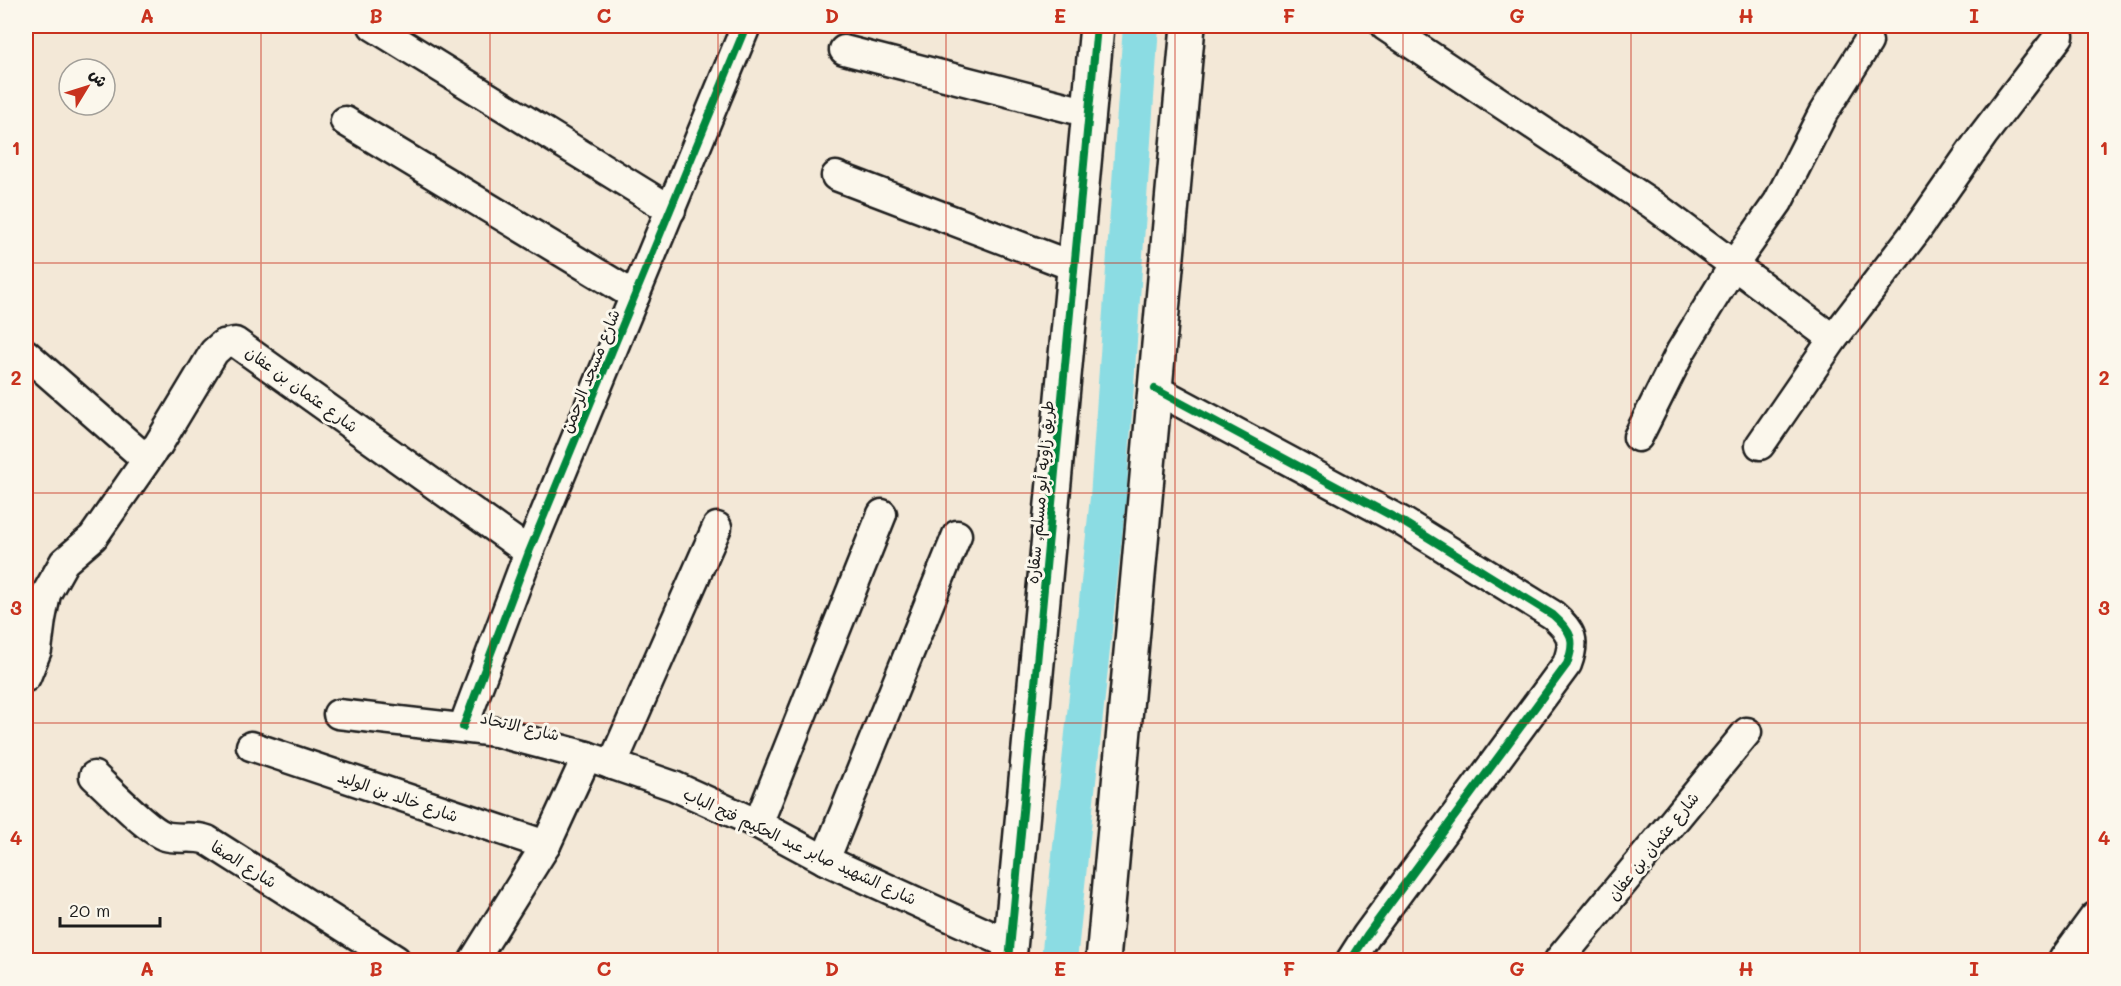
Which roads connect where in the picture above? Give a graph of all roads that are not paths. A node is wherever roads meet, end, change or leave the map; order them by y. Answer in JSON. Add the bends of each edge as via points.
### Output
{"nodes":[{"id":1,"x":373,"y":26,"type":"edge"},
{"id":2,"x":746,"y":26,"type":"edge"},
{"id":3,"x":1097,"y":26,"type":"edge"},
{"id":4,"x":1188,"y":26,"type":"edge"},
{"id":5,"x":1390,"y":27,"type":"edge"},
{"id":6,"x":2059,"y":36,"type":"dead end"},
{"id":7,"x":1868,"y":42,"type":"dead end"},
{"id":8,"x":844,"y":50,"type":"dead end"},
{"id":9,"x":1089,"y":113,"type":"junction"},
{"id":10,"x":345,"y":121,"type":"dead end"},
{"id":11,"x":836,"y":176,"type":"dead end"},
{"id":12,"x":671,"y":210,"type":"junction"},
{"id":13,"x":1733,"y":266,"type":"junction"},
{"id":14,"x":1075,"y":267,"type":"junction"},
{"id":15,"x":635,"y":297,"type":"junction"},
{"id":16,"x":1833,"y":339,"type":"junction"},
{"id":17,"x":26,"y":354,"type":"edge"},
{"id":18,"x":1155,"y":389,"type":"junction"},
{"id":19,"x":1638,"y":437,"type":"dead end"},
{"id":20,"x":1760,"y":445,"type":"dead end"},
{"id":21,"x":153,"y":451,"type":"junction"},
{"id":22,"x":882,"y":514,"type":"dead end"},
{"id":23,"x":717,"y":527,"type":"dead end"},
{"id":24,"x":957,"y":535,"type":"dead end"},
{"id":25,"x":529,"y":552,"type":"junction"},
{"id":26,"x":26,"y":677,"type":"edge"},
{"id":27,"x":338,"y":714,"type":"dead end"},
{"id":28,"x":463,"y":727,"type":"junction"},
{"id":29,"x":1747,"y":732,"type":"dead end"},
{"id":30,"x":251,"y":746,"type":"dead end"},
{"id":31,"x":599,"y":760,"type":"junction"},
{"id":32,"x":94,"y":776,"type":"dead end"},
{"id":33,"x":758,"y":824,"type":"junction"},
{"id":34,"x":546,"y":845,"type":"junction"},
{"id":35,"x":825,"y":860,"type":"junction"},
{"id":36,"x":2096,"y":919,"type":"edge"},
{"id":37,"x":1010,"y":953,"type":"edge"},
{"id":38,"x":485,"y":958,"type":"edge"},
{"id":39,"x":396,"y":960,"type":"edge"},
{"id":40,"x":1103,"y":960,"type":"edge"},
{"id":41,"x":1351,"y":960,"type":"edge"},
{"id":42,"x":1559,"y":960,"type":"edge"},
{"id":43,"x":2066,"y":960,"type":"edge"}],
"edges":[{"from":1,"to":12,"type":"street"},
{"from":2,"to":12,"type":"street","name":"شارع مسجد الرحمن"},
{"from":3,"to":9,"type":"street","name":"طريق زاويه أبو مسلم, سقاره"},
{"from":4,"to":18,"type":"street"},
{"from":5,"to":13,"type":"street","via":[[1652,204]]},
{"from":6,"to":16,"type":"street"},
{"from":7,"to":13,"type":"street","via":[[1823,113],[1778,202]]},
{"from":8,"to":9,"type":"street"},
{"from":9,"to":14,"type":"street","name":"طريق زاويه أبو مسلم, سقاره"},
{"from":10,"to":15,"type":"street"},
{"from":11,"to":14,"type":"street"},
{"from":12,"to":15,"type":"street","name":"شارع مسجد الرحمن"},
{"from":13,"to":16,"type":"street"},
{"from":13,"to":19,"type":"street","via":[[1681,351]]},
{"from":14,"to":37,"type":"street","name":"طريق زاويه أبو مسلم, سقاره"},
{"from":15,"to":25,"type":"street","name":"شارع مسجد الرحمن"},
{"from":16,"to":20,"type":"street"},
{"from":17,"to":21,"type":"street","via":[[139,453]]},
{"from":18,"to":40,"type":"street"},
{"from":18,"to":41,"type":"street","via":[[1403,522],[1496,578],[1553,615],[1565,626],[1574,647],[1567,664]]},
{"from":21,"to":25,"type":"street","name":"شارع عثمان بن عفان","via":[[214,352],[223,344],[235,342]]},
{"from":21,"to":26,"type":"street","via":[[93,537],[64,562],[46,594],[37,650]]},
{"from":22,"to":33,"type":"street"},
{"from":23,"to":31,"type":"street"},
{"from":24,"to":35,"type":"street"},
{"from":25,"to":28,"type":"street","name":"شارع مسجد الرحمن"},
{"from":27,"to":28,"type":"street","name":"شارع الاتحاد"},
{"from":28,"to":31,"type":"street","name":"شارع الاتحاد"},
{"from":29,"to":42,"type":"street","name":"شارع عثمان بن عفان"},
{"from":30,"to":34,"type":"street","name":"شارع خالد بن الوليد"},
{"from":31,"to":33,"type":"street","name":"شارع الشهيد صابر عبد الحكيم فتح الباب","via":[[674,786]]},
{"from":31,"to":34,"type":"street"},
{"from":32,"to":39,"type":"street","name":"شارع الصفا","via":[[155,831],[207,840]]},
{"from":33,"to":35,"type":"street","name":"شارع الشهيد صابر عبد الحكيم فتح الباب"},
{"from":34,"to":38,"type":"street"},
{"from":35,"to":37,"type":"street","name":"شارع الشهيد صابر عبد الحكيم فتح الباب"},
{"from":36,"to":43,"type":"street"}]}
